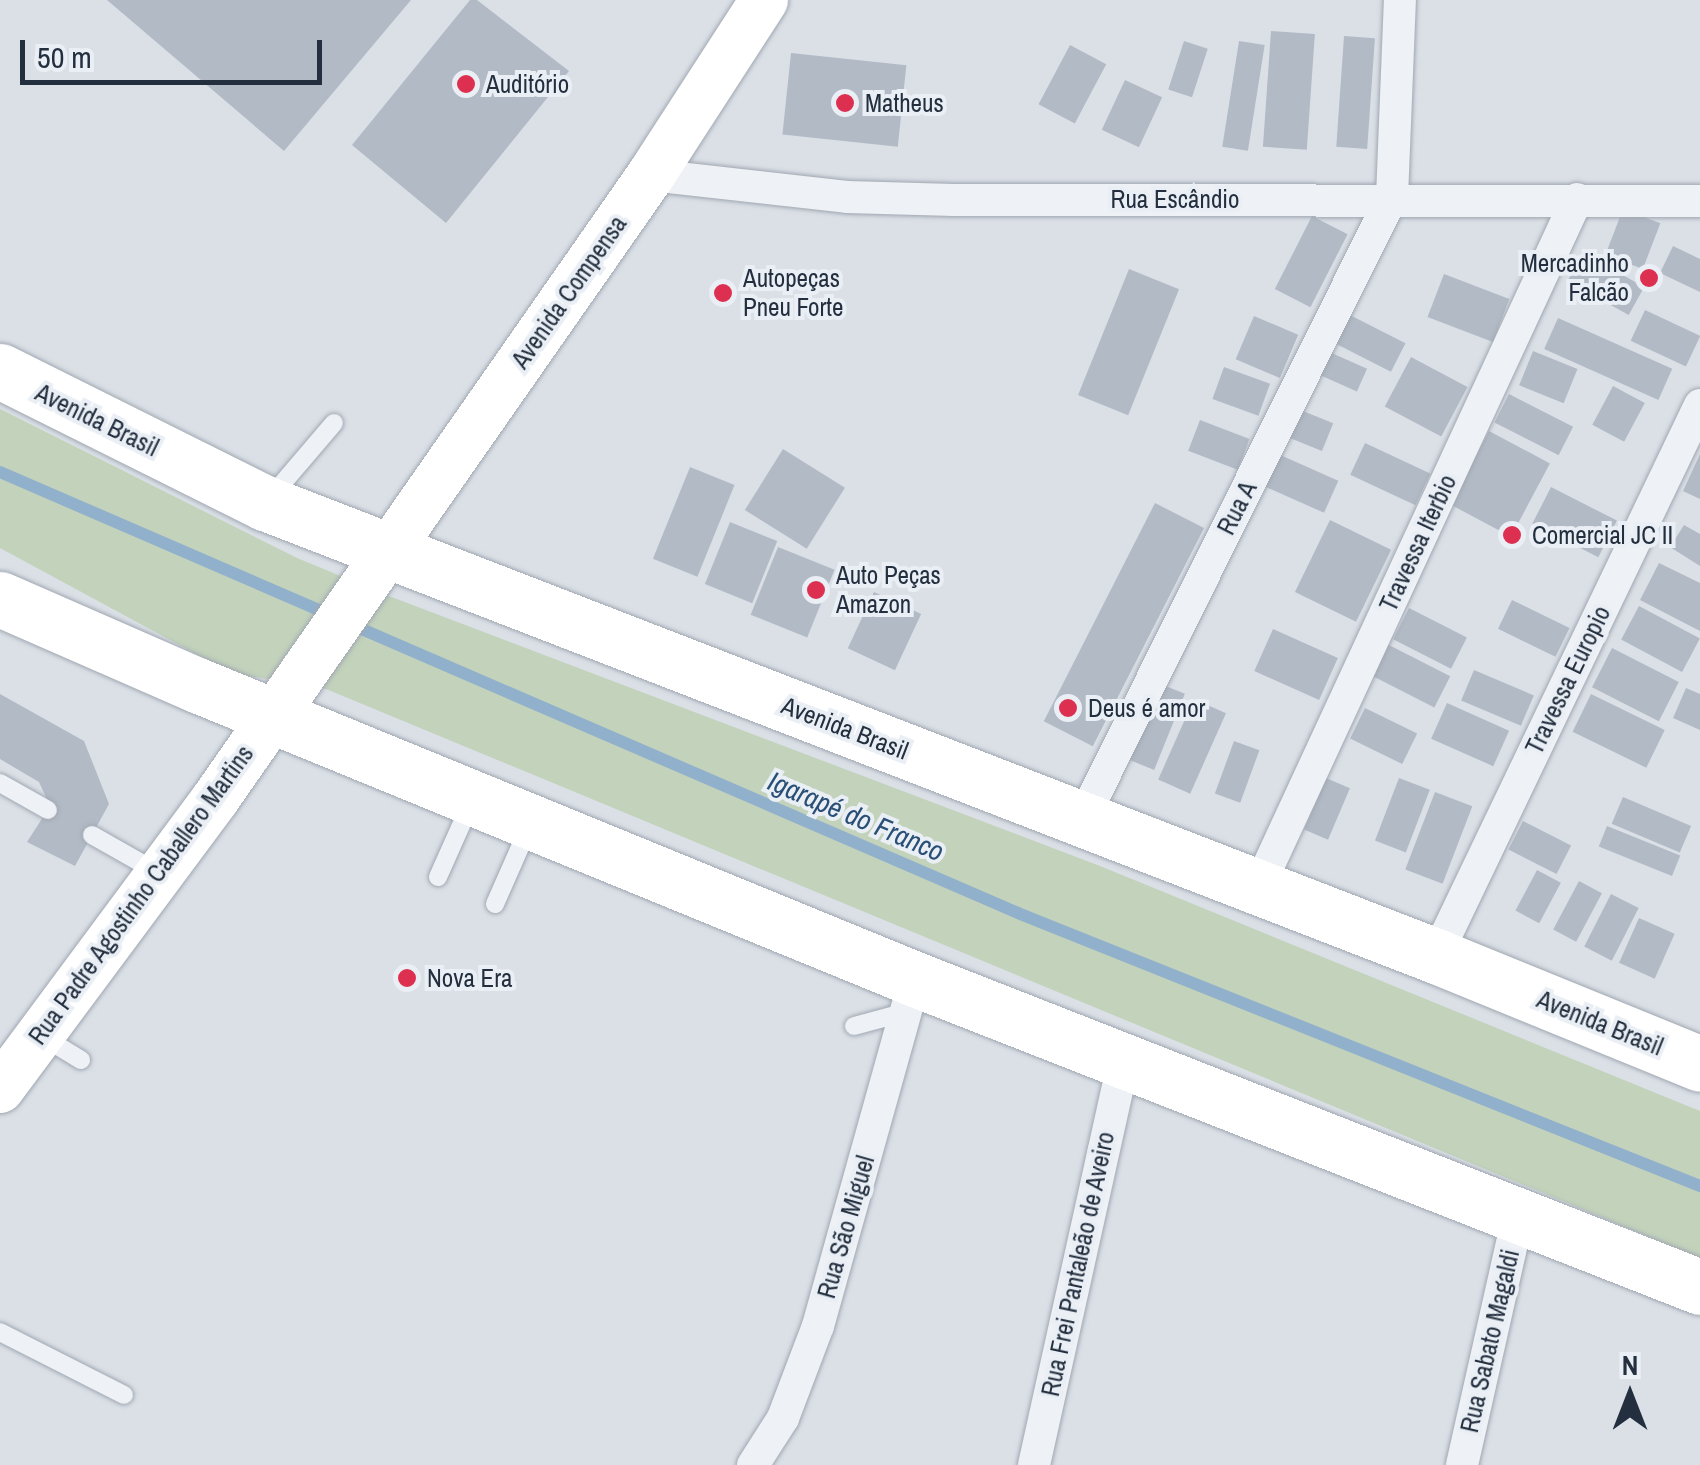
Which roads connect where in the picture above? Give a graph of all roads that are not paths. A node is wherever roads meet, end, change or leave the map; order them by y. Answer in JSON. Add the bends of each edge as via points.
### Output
{"nodes":[{"id":1,"x":764,"y":0,"type":"edge"},
{"id":2,"x":1400,"y":0,"type":"edge"},
{"id":3,"x":651,"y":175,"type":"junction"},
{"id":4,"x":1392,"y":198,"type":"junction"},
{"id":5,"x":1577,"y":200,"type":"junction"},
{"id":6,"x":1700,"y":200,"type":"edge"},
{"id":7,"x":0,"y":371,"type":"edge"},
{"id":8,"x":1700,"y":405,"type":"edge"},
{"id":9,"x":334,"y":424,"type":"dead end"},
{"id":10,"x":265,"y":503,"type":"junction"},
{"id":11,"x":377,"y":566,"type":"junction"},
{"id":12,"x":0,"y":600,"type":"edge"},
{"id":13,"x":276,"y":707,"type":"junction"},
{"id":14,"x":0,"y":783,"type":"edge"},
{"id":15,"x":474,"y":796,"type":"junction"},
{"id":16,"x":48,"y":810,"type":"dead end"},
{"id":17,"x":532,"y":820,"type":"junction"},
{"id":18,"x":1082,"y":820,"type":"junction"},
{"id":19,"x":92,"y":835,"type":"dead end"},
{"id":20,"x":160,"y":874,"type":"junction"},
{"id":21,"x":438,"y":877,"type":"dead end"},
{"id":22,"x":1259,"y":886,"type":"junction"},
{"id":23,"x":495,"y":904,"type":"dead end"},
{"id":24,"x":1436,"y":956,"type":"junction"},
{"id":25,"x":911,"y":996,"type":"junction"},
{"id":26,"x":854,"y":1026,"type":"dead end"},
{"id":27,"x":40,"y":1034,"type":"junction"},
{"id":28,"x":81,"y":1060,"type":"dead end"},
{"id":29,"x":1122,"y":1062,"type":"junction"},
{"id":30,"x":1700,"y":1064,"type":"edge"},
{"id":31,"x":0,"y":1088,"type":"edge"},
{"id":32,"x":1518,"y":1217,"type":"junction"},
{"id":33,"x":1700,"y":1287,"type":"edge"},
{"id":34,"x":0,"y":1332,"type":"edge"},
{"id":35,"x":124,"y":1395,"type":"dead end"},
{"id":36,"x":753,"y":1465,"type":"edge"},
{"id":37,"x":1034,"y":1465,"type":"edge"},
{"id":38,"x":1462,"y":1465,"type":"edge"}],
"edges":[{"from":1,"to":3,"type":"street","name":"Avenida Compensa"},
{"from":2,"to":4,"type":"street"},
{"from":3,"to":4,"type":"street","name":"Rua Escândio","via":[[901,198]]},
{"from":3,"to":11,"type":"street","name":"Avenida Compensa"},
{"from":4,"to":5,"type":"street","name":"Rua Escândio"},
{"from":4,"to":18,"type":"street","name":"Rua A"},
{"from":5,"to":6,"type":"street","name":"Rua Escândio"},
{"from":5,"to":22,"type":"street","name":"Travessa Iterbio"},
{"from":7,"to":10,"type":"highway","name":"Avenida Brasil"},
{"from":8,"to":24,"type":"street","name":"Travessa Europio"},
{"from":9,"to":10,"type":"lane"},
{"from":10,"to":11,"type":"highway","name":"Avenida Brasil"},
{"from":11,"to":13,"type":"street","name":"Avenida Compensa"},
{"from":11,"to":18,"type":"highway","name":"Avenida Brasil"},
{"from":12,"to":13,"type":"highway"},
{"from":13,"to":15,"type":"highway"},
{"from":13,"to":20,"type":"street","name":"Rua Padre Agostinho Caballero Martins"},
{"from":14,"to":16,"type":"lane"},
{"from":15,"to":17,"type":"highway"},
{"from":15,"to":21,"type":"lane"},
{"from":17,"to":23,"type":"lane"},
{"from":17,"to":25,"type":"highway"},
{"from":18,"to":22,"type":"highway","name":"Avenida Brasil"},
{"from":19,"to":20,"type":"lane"},
{"from":20,"to":27,"type":"street","name":"Rua Padre Agostinho Caballero Martins"},
{"from":22,"to":24,"type":"highway","name":"Avenida Brasil"},
{"from":24,"to":30,"type":"highway","name":"Avenida Brasil"},
{"from":25,"to":26,"type":"lane"},
{"from":25,"to":29,"type":"highway"},
{"from":25,"to":36,"type":"street","name":"Rua São Miguel","via":[[818,1326],[784,1418]]},
{"from":27,"to":28,"type":"lane"},
{"from":27,"to":31,"type":"street","name":"Rua Padre Agostinho Caballero Martins"},
{"from":29,"to":32,"type":"highway"},
{"from":29,"to":37,"type":"street","name":"Rua Frei Pantaleão de Aveiro"},
{"from":32,"to":33,"type":"highway"},
{"from":32,"to":38,"type":"street","name":"Rua Sabato Magaldi"},
{"from":34,"to":35,"type":"lane"}]}
